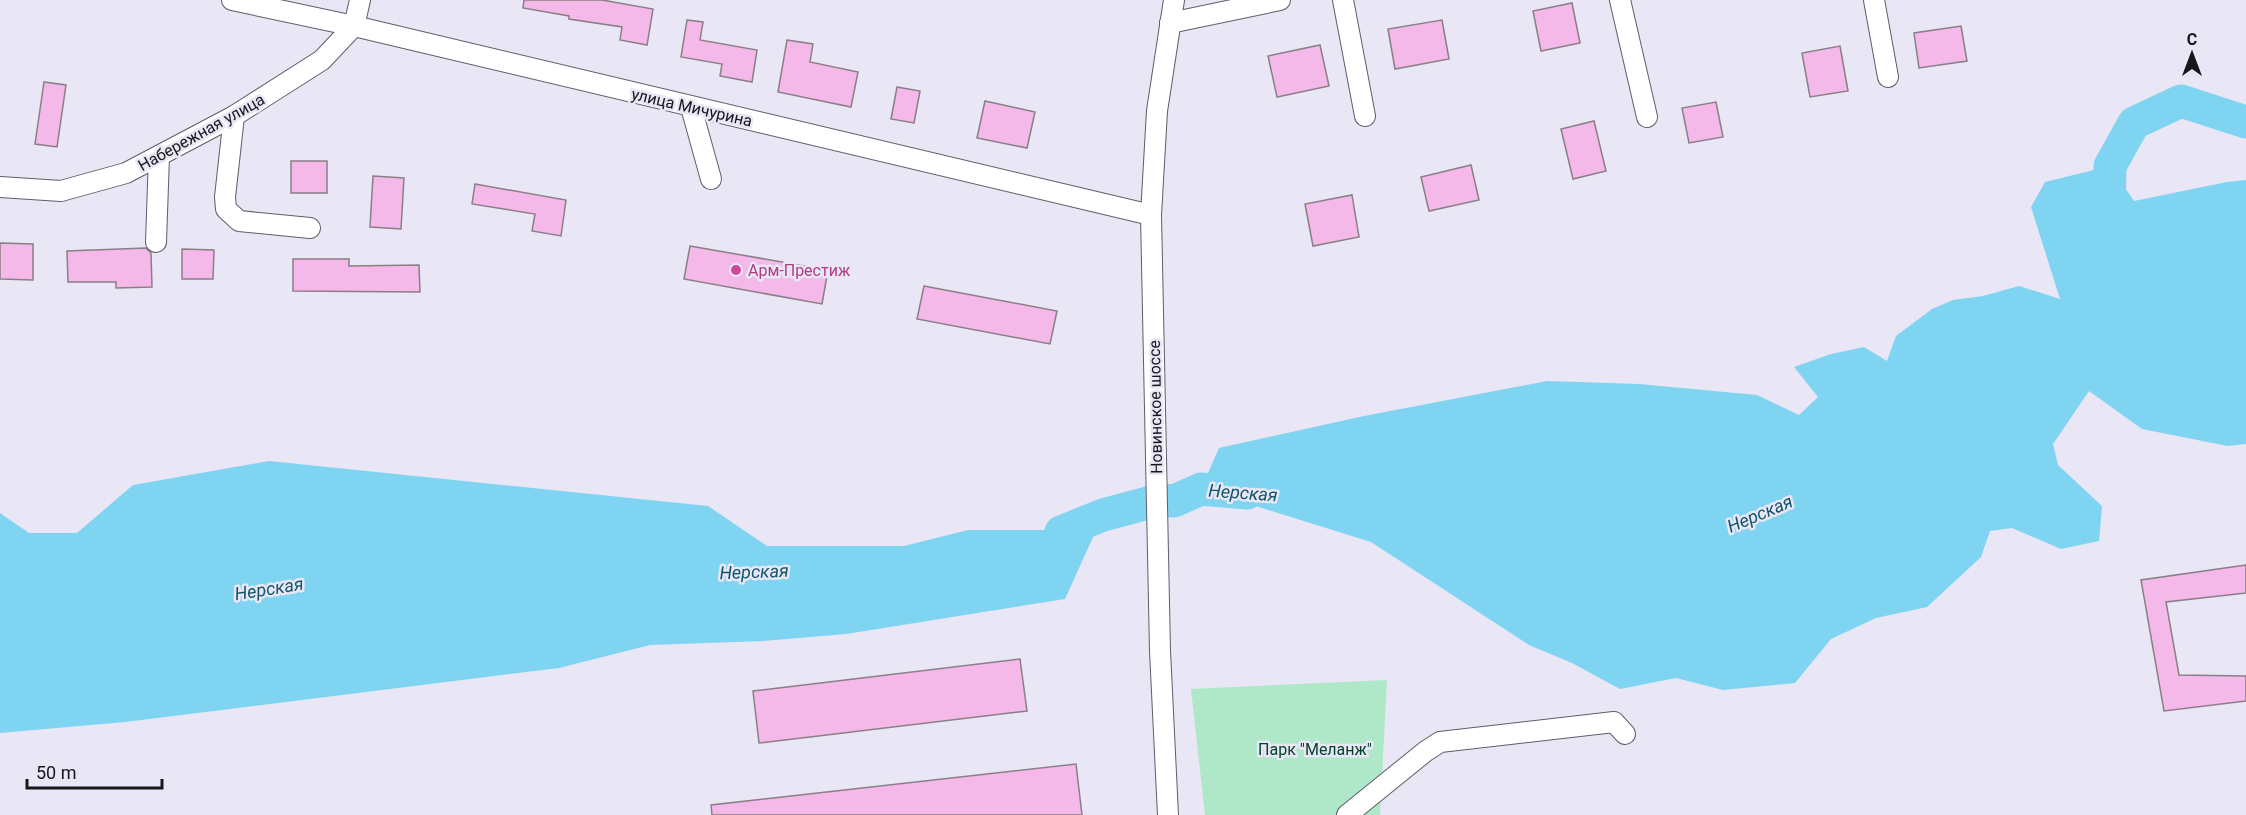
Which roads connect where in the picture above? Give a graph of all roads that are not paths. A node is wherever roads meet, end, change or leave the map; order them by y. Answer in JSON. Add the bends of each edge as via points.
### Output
{"nodes":[{"id":1,"x":232,"y":0,"type":"edge"},
{"id":2,"x":360,"y":0,"type":"edge"},
{"id":3,"x":1174,"y":0,"type":"edge"},
{"id":4,"x":1280,"y":0,"type":"edge"},
{"id":5,"x":1343,"y":0,"type":"edge"},
{"id":6,"x":1620,"y":0,"type":"edge"},
{"id":7,"x":1874,"y":0,"type":"edge"},
{"id":8,"x":1170,"y":23,"type":"junction"},
{"id":9,"x":354,"y":26,"type":"junction"},
{"id":10,"x":1888,"y":77,"type":"dead end"},
{"id":11,"x":691,"y":107,"type":"junction"},
{"id":12,"x":234,"y":116,"type":"junction"},
{"id":13,"x":1365,"y":116,"type":"dead end"},
{"id":14,"x":1647,"y":117,"type":"dead end"},
{"id":15,"x":159,"y":156,"type":"junction"},
{"id":16,"x":711,"y":179,"type":"dead end"},
{"id":17,"x":0,"y":187,"type":"edge"},
{"id":18,"x":1151,"y":215,"type":"junction"},
{"id":19,"x":310,"y":228,"type":"dead end"},
{"id":20,"x":156,"y":242,"type":"dead end"},
{"id":21,"x":1625,"y":734,"type":"dead end"},
{"id":22,"x":1168,"y":815,"type":"edge"},
{"id":23,"x":1347,"y":815,"type":"edge"}],
"edges":[{"from":1,"to":9,"type":"street","name":"улица Мичурина"},
{"from":2,"to":9,"type":"street"},
{"from":3,"to":8,"type":"street","name":"Новинское шоссе"},
{"from":4,"to":8,"type":"street"},
{"from":5,"to":13,"type":"street"},
{"from":6,"to":14,"type":"street"},
{"from":7,"to":10,"type":"street"},
{"from":8,"to":18,"type":"street","name":"Новинское шоссе","via":[[1157,111]]},
{"from":9,"to":11,"type":"street","name":"улица Мичурина"},
{"from":9,"to":12,"type":"street","name":"Набережная улица","via":[[322,60]]},
{"from":11,"to":16,"type":"street"},
{"from":11,"to":18,"type":"street","name":"улица Мичурина"},
{"from":12,"to":15,"type":"street","name":"Набережная улица"},
{"from":12,"to":19,"type":"street","via":[[226,209],[239,221]]},
{"from":15,"to":17,"type":"street","name":"Набережная улица","via":[[126,173],[61,191]]},
{"from":15,"to":20,"type":"street"},
{"from":18,"to":22,"type":"street","name":"Новинское шоссе"},
{"from":21,"to":23,"type":"street","via":[[1614,722],[1440,742]]}]}
